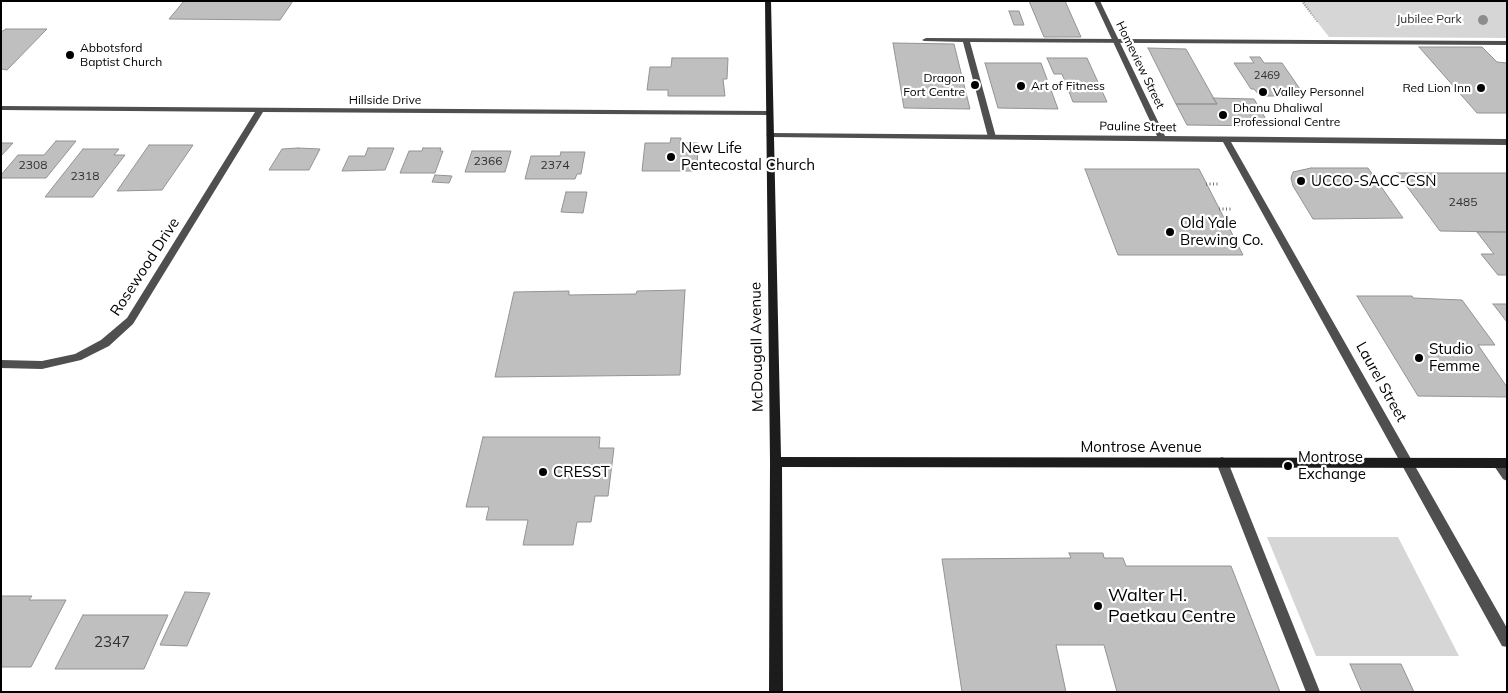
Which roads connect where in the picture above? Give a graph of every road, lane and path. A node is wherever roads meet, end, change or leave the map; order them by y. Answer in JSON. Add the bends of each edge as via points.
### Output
{"nodes":[{"id":1,"x":768,"y":1,"type":"edge"},
{"id":2,"x":1097,"y":1,"type":"edge"},
{"id":3,"x":926,"y":40,"type":"dead end"},
{"id":4,"x":966,"y":41,"type":"junction"},
{"id":5,"x":1115,"y":41,"type":"junction"},
{"id":6,"x":1507,"y":44,"type":"edge"},
{"id":7,"x":1,"y":108,"type":"edge"},
{"id":8,"x":260,"y":110,"type":"junction"},
{"id":9,"x":769,"y":113,"type":"junction"},
{"id":10,"x":770,"y":135,"type":"junction"},
{"id":11,"x":992,"y":137,"type":"junction"},
{"id":12,"x":1162,"y":138,"type":"junction"},
{"id":13,"x":1226,"y":140,"type":"junction"},
{"id":14,"x":1507,"y":142,"type":"edge"},
{"id":15,"x":1206,"y":184,"type":"dead end"},
{"id":16,"x":1219,"y":184,"type":"dead end"},
{"id":17,"x":1219,"y":209,"type":"dead end"},
{"id":18,"x":1232,"y":209,"type":"dead end"},
{"id":19,"x":1,"y":364,"type":"edge"},
{"id":20,"x":776,"y":462,"type":"junction"},
{"id":21,"x":1222,"y":462,"type":"junction"},
{"id":22,"x":1407,"y":462,"type":"junction"},
{"id":23,"x":1503,"y":462,"type":"edge"},
{"id":24,"x":1507,"y":476,"type":"edge"},
{"id":25,"x":1507,"y":641,"type":"edge"},
{"id":26,"x":776,"y":692,"type":"edge"},
{"id":27,"x":1313,"y":692,"type":"edge"}],
"edges":[{"from":1,"to":9,"type":"street","name":"McDougall Avenue"},
{"from":2,"to":5,"type":"street","name":"Homeview Street"},
{"from":3,"to":4,"type":"street"},
{"from":4,"to":5,"type":"street"},
{"from":4,"to":11,"type":"street"},
{"from":5,"to":6,"type":"street"},
{"from":5,"to":12,"type":"street","name":"Homeview Street"},
{"from":7,"to":8,"type":"street","name":"Hillside Drive"},
{"from":8,"to":9,"type":"street","name":"Hillside Drive"},
{"from":8,"to":19,"type":"street","name":"Rosewood Drive","via":[[130,321],[106,343],[77,357],[42,365]]},
{"from":9,"to":10,"type":"street","name":"McDougall Avenue"},
{"from":10,"to":11,"type":"street","name":"Pauline Street"},
{"from":10,"to":20,"type":"street","name":"McDougall Avenue"},
{"from":11,"to":12,"type":"street","name":"Pauline Street"},
{"from":12,"to":13,"type":"street","name":"Pauline Street"},
{"from":13,"to":14,"type":"street","name":"Pauline Street"},
{"from":13,"to":22,"type":"street","name":"Laurel Street"},
{"from":15,"to":16,"type":"path"},
{"from":17,"to":18,"type":"path"},
{"from":20,"to":21,"type":"street","name":"Montrose Avenue"},
{"from":20,"to":26,"type":"street","name":"McDougall Avenue"},
{"from":21,"to":22,"type":"street","name":"Montrose Avenue"},
{"from":21,"to":27,"type":"street"},
{"from":22,"to":23,"type":"street","name":"Montrose Avenue"},
{"from":22,"to":25,"type":"street","name":"Laurel Street"},
{"from":23,"to":24,"type":"street"}]}
